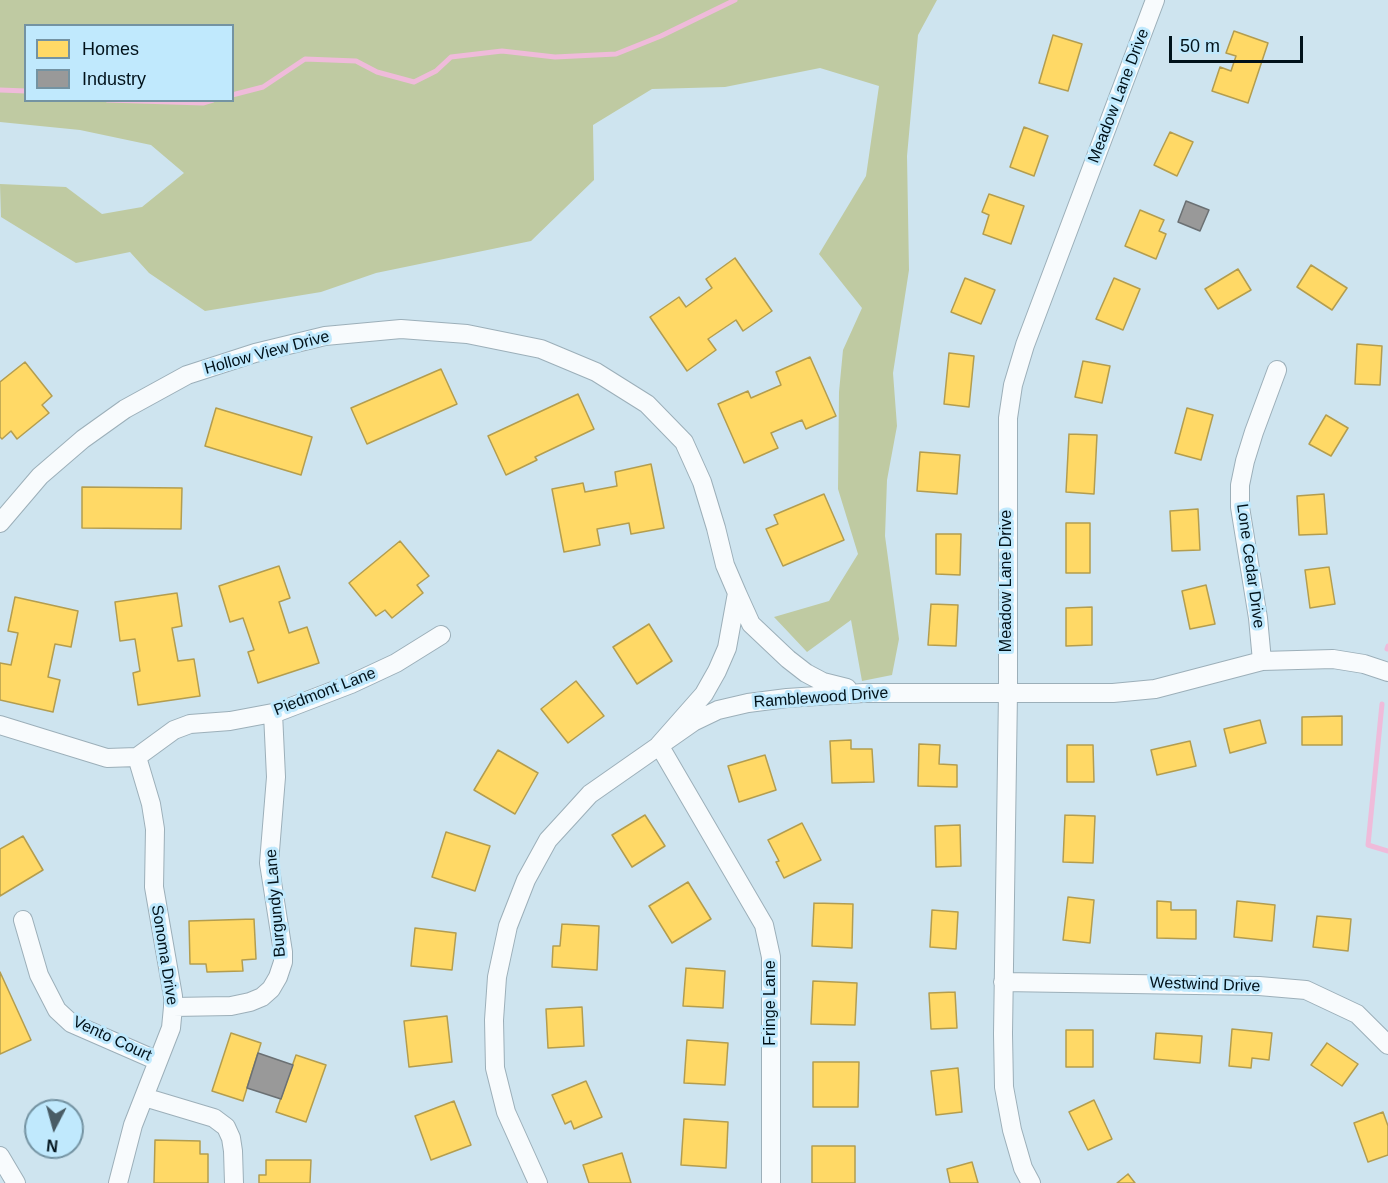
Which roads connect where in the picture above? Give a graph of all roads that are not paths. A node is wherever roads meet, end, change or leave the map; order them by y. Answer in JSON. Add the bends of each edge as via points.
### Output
{"nodes":[{"id":1,"x":1155,"y":0,"type":"edge"},
{"id":2,"x":1277,"y":370,"type":"dead end"},
{"id":3,"x":3,"y":513,"type":"edge"},
{"id":4,"x":737,"y":593,"type":"junction"},
{"id":5,"x":441,"y":635,"type":"dead end"},
{"id":6,"x":1262,"y":661,"type":"junction"},
{"id":7,"x":1388,"y":672,"type":"edge"},
{"id":8,"x":1008,"y":692,"type":"junction"},
{"id":9,"x":863,"y":693,"type":"junction"},
{"id":10,"x":273,"y":713,"type":"junction"},
{"id":11,"x":0,"y":725,"type":"edge"},
{"id":12,"x":659,"y":745,"type":"junction"},
{"id":13,"x":137,"y":757,"type":"junction"},
{"id":14,"x":23,"y":920,"type":"dead end"},
{"id":15,"x":1003,"y":982,"type":"junction"},
{"id":16,"x":173,"y":1007,"type":"junction"},
{"id":17,"x":1388,"y":1045,"type":"edge"},
{"id":18,"x":158,"y":1061,"type":"junction"},
{"id":19,"x":144,"y":1097,"type":"junction"},
{"id":20,"x":0,"y":1156,"type":"edge"},
{"id":21,"x":16,"y":1183,"type":"edge"},
{"id":22,"x":118,"y":1183,"type":"edge"},
{"id":23,"x":234,"y":1183,"type":"edge"},
{"id":24,"x":538,"y":1183,"type":"edge"},
{"id":25,"x":771,"y":1183,"type":"edge"},
{"id":26,"x":1031,"y":1183,"type":"edge"}],
"edges":[{"from":1,"to":8,"type":"street","name":"Meadow Lane Drive","via":[[1013,385],[1008,418]]},
{"from":2,"to":6,"type":"street","name":"Lone Cedar Drive","via":[[1240,485]]},
{"from":3,"to":4,"type":"street","name":"Hollow View Drive","via":[[83,439],[125,409],[187,375],[325,336],[401,329],[466,334],[541,349],[596,372],[647,404],[684,442],[702,482],[725,565]]},
{"from":4,"to":9,"type":"street","name":"Hollow View Drive","via":[[751,624],[788,659],[823,682]]},
{"from":4,"to":12,"type":"street","via":[[726,648],[717,671],[704,694]]},
{"from":5,"to":10,"type":"street","name":"Piedmont Lane","via":[[396,663],[351,684]]},
{"from":6,"to":7,"type":"street","name":"Ramblewood Drive","via":[[1333,659]]},
{"from":6,"to":8,"type":"street","name":"Ramblewood Drive","via":[[1155,689],[1113,693]]},
{"from":8,"to":9,"type":"street","name":"Ramblewood Drive"},
{"from":8,"to":15,"type":"street","name":"Meadow Lane Drive"},
{"from":9,"to":12,"type":"street","name":"Ramblewood Drive","via":[[787,698],[718,710]]},
{"from":10,"to":13,"type":"street","name":"Piedmont Lane","via":[[190,724],[174,730]]},
{"from":10,"to":16,"type":"street","name":"Burgundy Lane","via":[[276,768],[269,864],[283,951],[278,978],[262,997],[250,1002]]},
{"from":11,"to":13,"type":"street","via":[[107,758]]},
{"from":12,"to":24,"type":"street","name":"Ramblewood Drive","via":[[590,794],[548,840],[526,880],[508,926],[497,977],[495,1068],[506,1112]]},
{"from":12,"to":25,"type":"street","name":"Fringe Lane","via":[[764,925],[771,957]]},
{"from":13,"to":16,"type":"street","name":"Sonoma Drive","via":[[155,829],[154,888]]},
{"from":14,"to":18,"type":"street","name":"Vento Court","via":[[39,975],[57,1010],[71,1023]]},
{"from":15,"to":17,"type":"street","name":"Westwind Drive","via":[[1306,990],[1357,1014]]},
{"from":15,"to":26,"type":"street","name":"Meadow Lane Drive","via":[[1004,1087],[1012,1130]]},
{"from":16,"to":18,"type":"street","name":"Sonoma Drive","via":[[171,1028]]},
{"from":18,"to":19,"type":"street","name":"Sonoma Drive"},
{"from":19,"to":22,"type":"street","name":"Sonoma Drive"},
{"from":19,"to":23,"type":"street","via":[[214,1118],[226,1127],[233,1151]]},
{"from":20,"to":21,"type":"street"}]}
